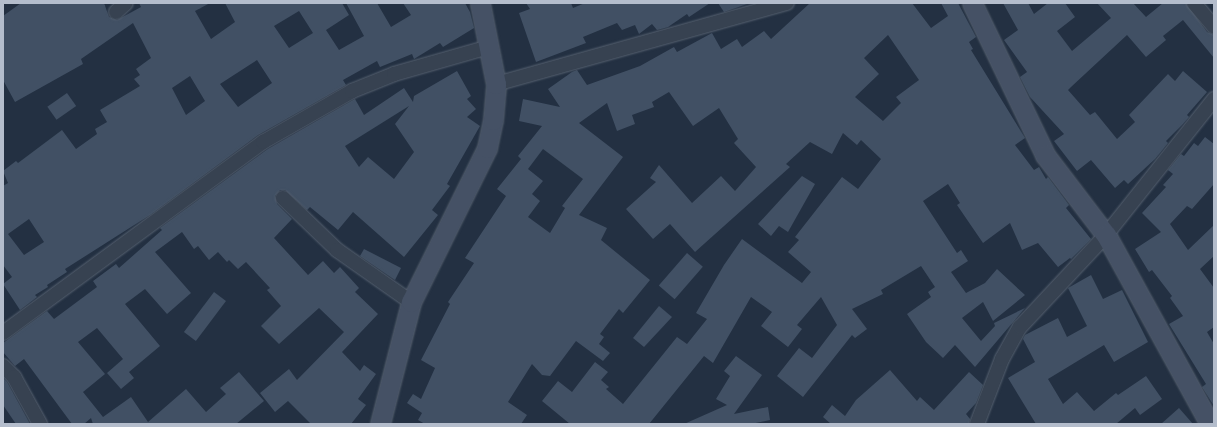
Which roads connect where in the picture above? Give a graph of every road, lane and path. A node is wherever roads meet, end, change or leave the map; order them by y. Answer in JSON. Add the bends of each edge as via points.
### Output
{"nodes":[{"id":1,"x":480,"y":3,"type":"edge"},
{"id":2,"x":786,"y":3,"type":"edge"},
{"id":3,"x":972,"y":3,"type":"edge"},
{"id":4,"x":1194,"y":3,"type":"edge"},
{"id":5,"x":1214,"y":27,"type":"edge"},
{"id":6,"x":489,"y":47,"type":"junction"},
{"id":7,"x":496,"y":84,"type":"junction"},
{"id":8,"x":1214,"y":99,"type":"edge"},
{"id":9,"x":283,"y":198,"type":"dead end"},
{"id":10,"x":1106,"y":235,"type":"junction"},
{"id":11,"x":411,"y":302,"type":"junction"},
{"id":12,"x":3,"y":333,"type":"edge"},
{"id":13,"x":3,"y":366,"type":"edge"},
{"id":14,"x":40,"y":424,"type":"edge"},
{"id":15,"x":380,"y":424,"type":"edge"},
{"id":16,"x":977,"y":424,"type":"edge"},
{"id":17,"x":1210,"y":424,"type":"edge"}],
"edges":[{"from":1,"to":6,"type":"street"},
{"from":2,"to":7,"type":"street"},
{"from":3,"to":10,"type":"street","via":[[1045,155]]},
{"from":4,"to":5,"type":"street"},
{"from":6,"to":7,"type":"street"},
{"from":6,"to":12,"type":"street","via":[[394,74],[352,91],[270,138]]},
{"from":7,"to":11,"type":"street","via":[[493,120],[487,148]]},
{"from":8,"to":10,"type":"street"},
{"from":9,"to":11,"type":"street","via":[[337,250]]},
{"from":10,"to":16,"type":"street","via":[[1020,327],[1002,359]]},
{"from":10,"to":17,"type":"street"},
{"from":11,"to":15,"type":"street"},
{"from":13,"to":14,"type":"street","via":[[14,377]]}]}
